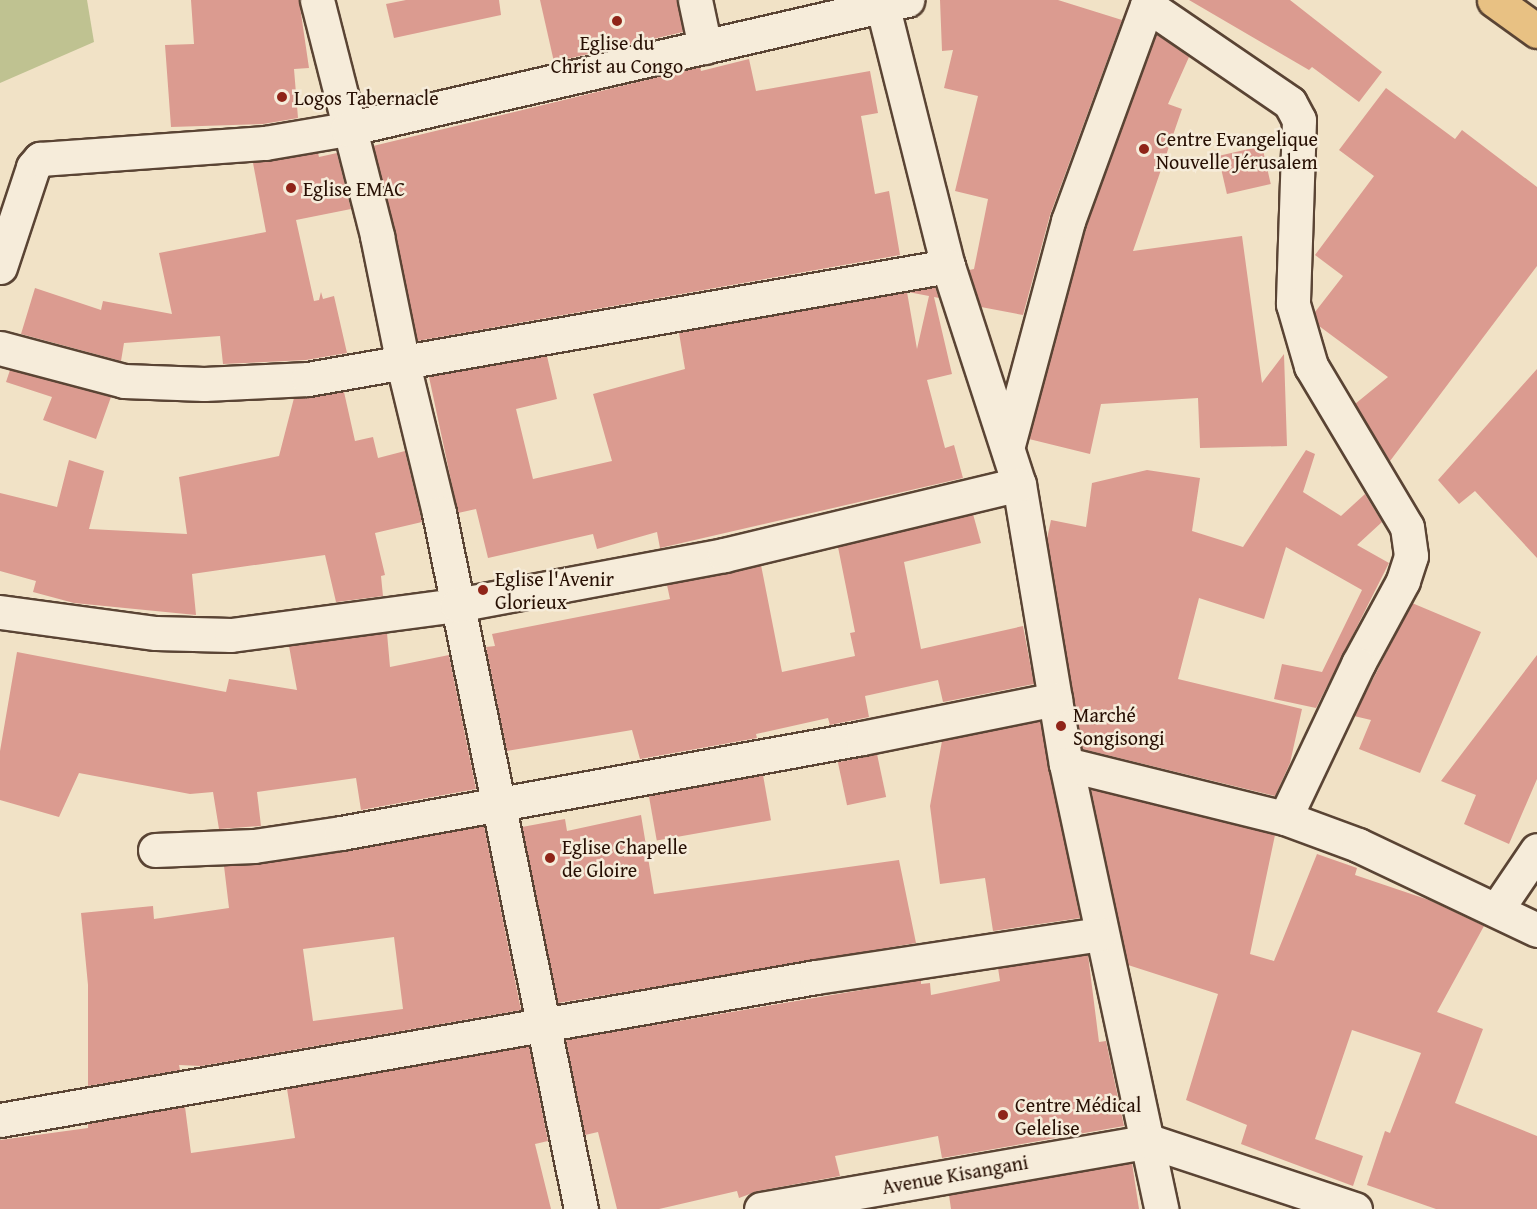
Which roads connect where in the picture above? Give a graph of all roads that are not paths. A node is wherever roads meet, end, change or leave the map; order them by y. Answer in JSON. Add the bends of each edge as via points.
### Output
{"nodes":[{"id":1,"x":317,"y":0,"type":"edge"},
{"id":2,"x":695,"y":0,"type":"edge"},
{"id":3,"x":1494,"y":0,"type":"edge"},
{"id":4,"x":890,"y":2,"type":"edge"},
{"id":5,"x":1148,"y":3,"type":"edge"},
{"id":6,"x":1537,"y":31,"type":"edge"},
{"id":7,"x":705,"y":47,"type":"junction"},
{"id":8,"x":347,"y":129,"type":"junction"},
{"id":9,"x":948,"y":266,"type":"junction"},
{"id":10,"x":0,"y":267,"type":"edge"},
{"id":11,"x":0,"y":348,"type":"edge"},
{"id":12,"x":403,"y":364,"type":"junction"},
{"id":13,"x":1008,"y":445,"type":"junction"},
{"id":14,"x":1019,"y":484,"type":"junction"},
{"id":15,"x":457,"y":605,"type":"junction"},
{"id":16,"x":0,"y":612,"type":"edge"},
{"id":17,"x":1056,"y":699,"type":"junction"},
{"id":18,"x":1066,"y":764,"type":"junction"},
{"id":19,"x":496,"y":803,"type":"junction"},
{"id":20,"x":1285,"y":818,"type":"junction"},
{"id":21,"x":155,"y":849,"type":"dead end"},
{"id":22,"x":1537,"y":850,"type":"edge"},
{"id":23,"x":1497,"y":909,"type":"junction"},
{"id":24,"x":1537,"y":930,"type":"edge"},
{"id":25,"x":1100,"y":934,"type":"junction"},
{"id":26,"x":544,"y":1027,"type":"junction"},
{"id":27,"x":0,"y":1120,"type":"edge"},
{"id":28,"x":1149,"y":1141,"type":"junction"},
{"id":29,"x":581,"y":1209,"type":"edge"},
{"id":30,"x":762,"y":1209,"type":"edge"},
{"id":31,"x":1161,"y":1209,"type":"edge"},
{"id":32,"x":1355,"y":1209,"type":"edge"}],
"edges":[{"from":1,"to":8,"type":"street"},
{"from":2,"to":7,"type":"street"},
{"from":3,"to":6,"type":"highway"},
{"from":4,"to":7,"type":"street"},
{"from":4,"to":9,"type":"street"},
{"from":5,"to":13,"type":"street","via":[[1068,221]]},
{"from":5,"to":20,"type":"street","via":[[1290,103],[1299,120],[1293,304],[1311,366],[1407,526],[1411,556],[1403,581],[1358,664]]},
{"from":7,"to":8,"type":"street"},
{"from":8,"to":10,"type":"street","via":[[265,143],[40,159],[33,167]]},
{"from":8,"to":12,"type":"street","via":[[377,236]]},
{"from":9,"to":12,"type":"street"},
{"from":9,"to":13,"type":"street"},
{"from":11,"to":12,"type":"street","via":[[124,381],[204,384],[308,379]]},
{"from":12,"to":15,"type":"street"},
{"from":13,"to":14,"type":"street"},
{"from":14,"to":15,"type":"street","via":[[724,555]]},
{"from":14,"to":17,"type":"street"},
{"from":15,"to":16,"type":"street","via":[[231,635],[156,633]]},
{"from":15,"to":19,"type":"street"},
{"from":17,"to":18,"type":"street"},
{"from":17,"to":19,"type":"street"},
{"from":18,"to":20,"type":"street"},
{"from":18,"to":25,"type":"street"},
{"from":19,"to":21,"type":"street","via":[[254,846]]},
{"from":19,"to":26,"type":"street"},
{"from":20,"to":23,"type":"street","via":[[1358,845]]},
{"from":22,"to":23,"type":"street"},
{"from":23,"to":24,"type":"street"},
{"from":25,"to":26,"type":"street","via":[[816,977]]},
{"from":25,"to":28,"type":"street"},
{"from":26,"to":27,"type":"street"},
{"from":26,"to":29,"type":"street"},
{"from":28,"to":30,"type":"street","name":"Avenue Kisangani"},
{"from":28,"to":31,"type":"street"},
{"from":28,"to":32,"type":"street"}]}
